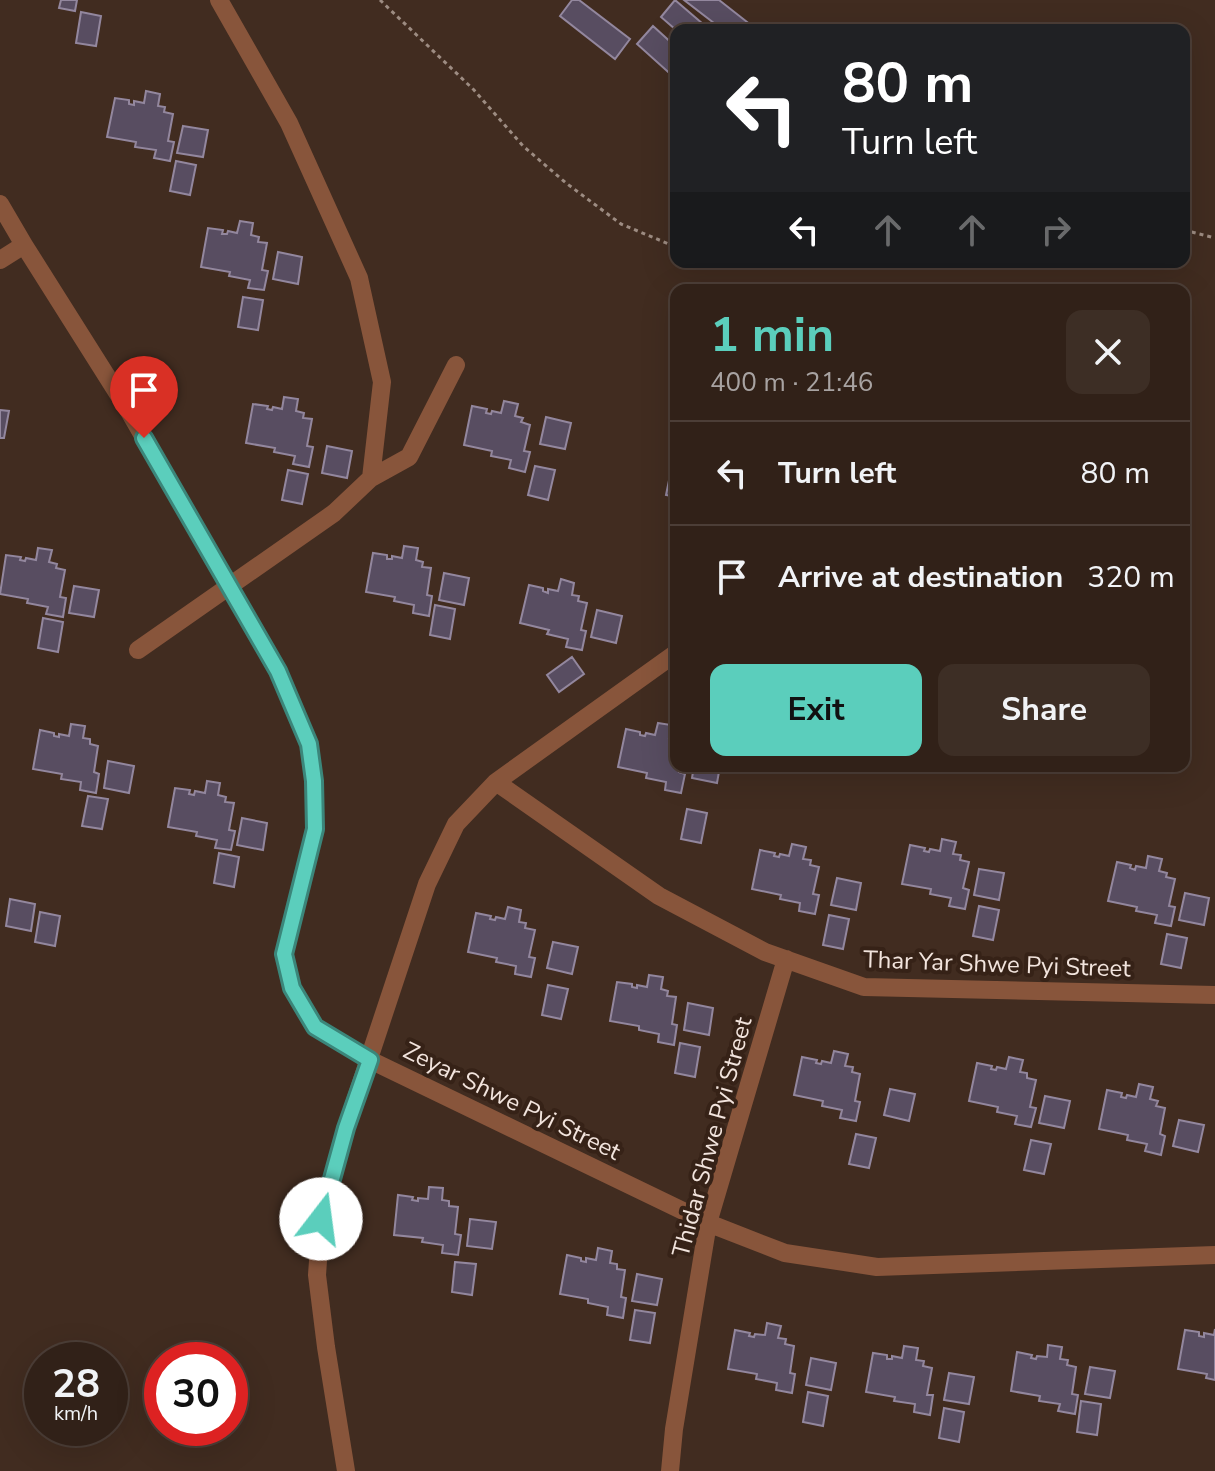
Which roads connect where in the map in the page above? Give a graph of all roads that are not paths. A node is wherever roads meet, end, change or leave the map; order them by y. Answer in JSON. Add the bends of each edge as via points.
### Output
{"nodes":[{"id":1,"x":219,"y":0,"type":"edge"},
{"id":2,"x":0,"y":204,"type":"edge"},
{"id":3,"x":24,"y":245,"type":"junction"},
{"id":4,"x":0,"y":260,"type":"edge"},
{"id":5,"x":456,"y":365,"type":"dead end"},
{"id":6,"x":371,"y":478,"type":"junction"},
{"id":7,"x":228,"y":587,"type":"junction"},
{"id":8,"x":138,"y":650,"type":"dead end"},
{"id":9,"x":670,"y":657,"type":"edge"},
{"id":10,"x":496,"y":782,"type":"junction"},
{"id":11,"x":786,"y":959,"type":"junction"},
{"id":12,"x":1215,"y":995,"type":"edge"},
{"id":13,"x":370,"y":1060,"type":"junction"},
{"id":14,"x":708,"y":1223,"type":"junction"},
{"id":15,"x":1215,"y":1255,"type":"edge"},
{"id":16,"x":346,"y":1471,"type":"edge"},
{"id":17,"x":670,"y":1471,"type":"edge"}],
"edges":[{"from":1,"to":6,"type":"street","via":[[289,123],[359,278],[382,382]]},
{"from":2,"to":3,"type":"street","name":"Zeyar Shwe Pyi Street"},
{"from":3,"to":4,"type":"street"},
{"from":3,"to":7,"type":"street","name":"Zeyar Shwe Pyi Street","via":[[130,413]]},
{"from":5,"to":6,"type":"street","via":[[409,457]]},
{"from":6,"to":7,"type":"street","via":[[334,513]]},
{"from":7,"to":8,"type":"street"},
{"from":7,"to":13,"type":"street","name":"Zeyar Shwe Pyi Street","via":[[278,671],[309,744],[315,829],[284,954],[292,988],[315,1027]]},
{"from":9,"to":10,"type":"street"},
{"from":10,"to":11,"type":"street","name":"Thar Yar Shwe Pyi Street","via":[[659,896]]},
{"from":10,"to":13,"type":"street","via":[[456,824],[427,884]]},
{"from":11,"to":12,"type":"street","name":"Thar Yar Shwe Pyi Street","via":[[864,987]]},
{"from":11,"to":14,"type":"street","name":"Thidar Shwe Pyi Street"},
{"from":13,"to":14,"type":"street","name":"Zeyar Shwe Pyi Street"},
{"from":13,"to":16,"type":"street","via":[[321,1219],[317,1275]]},
{"from":14,"to":15,"type":"street","name":"Zeyar Shwe Pyi Street","via":[[785,1253],[877,1267]]},
{"from":14,"to":17,"type":"street","name":"Thidar Shwe Pyi Street"}]}
